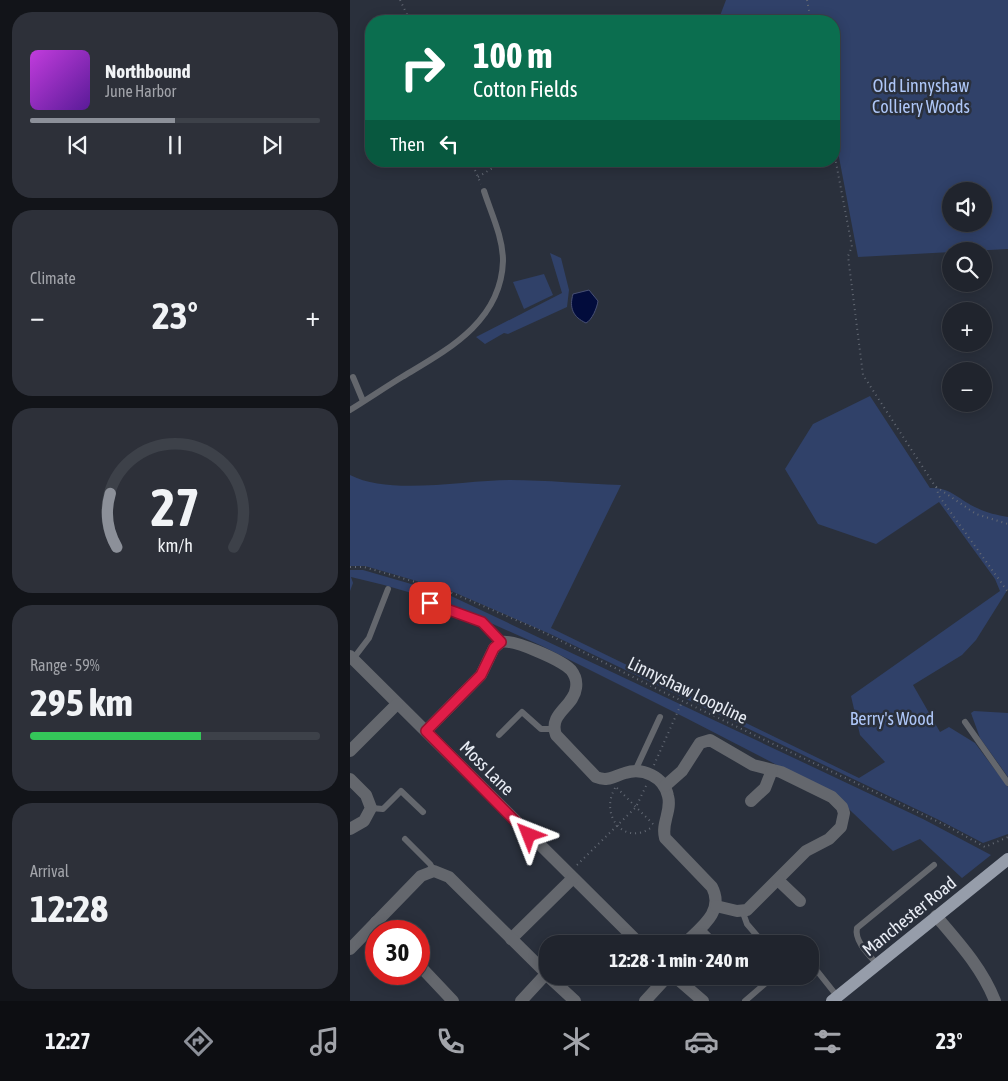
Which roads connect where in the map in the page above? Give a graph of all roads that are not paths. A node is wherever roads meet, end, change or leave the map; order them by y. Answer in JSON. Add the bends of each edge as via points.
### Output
{"nodes":[{"id":1,"x":484,"y":191,"type":"dead end"},
{"id":2,"x":353,"y":377,"type":"dead end"},
{"id":3,"x":363,"y":401,"type":"junction"},
{"id":4,"x":350,"y":410,"type":"edge"},
{"id":5,"x":388,"y":589,"type":"dead end"},
{"id":6,"x":430,"y":603,"type":"dead end"},
{"id":7,"x":501,"y":642,"type":"junction"},
{"id":8,"x":351,"y":658,"type":"edge"},
{"id":9,"x":397,"y":704,"type":"junction"},
{"id":10,"x":660,"y":717,"type":"dead end"},
{"id":11,"x":965,"y":722,"type":"dead end"},
{"id":12,"x":554,"y":729,"type":"junction"},
{"id":13,"x":426,"y":731,"type":"junction"},
{"id":14,"x":498,"y":735,"type":"dead end"},
{"id":15,"x":350,"y":751,"type":"edge"},
{"id":16,"x":772,"y":770,"type":"junction"},
{"id":17,"x":635,"y":771,"type":"junction"},
{"id":18,"x":350,"y":779,"type":"edge"},
{"id":19,"x":1008,"y":783,"type":"edge"},
{"id":20,"x":665,"y":786,"type":"junction"},
{"id":21,"x":751,"y":802,"type":"dead end"},
{"id":22,"x":371,"y":808,"type":"junction"},
{"id":23,"x":423,"y":812,"type":"dead end"},
{"id":24,"x":350,"y":829,"type":"edge"},
{"id":25,"x":405,"y":839,"type":"dead end"},
{"id":26,"x":1008,"y":859,"type":"edge"},
{"id":27,"x":934,"y":865,"type":"dead end"},
{"id":28,"x":434,"y":871,"type":"junction"},
{"id":29,"x":571,"y":876,"type":"junction"},
{"id":30,"x":778,"y":880,"type":"junction"},
{"id":31,"x":800,"y":901,"type":"dead end"},
{"id":32,"x":716,"y":906,"type":"junction"},
{"id":33,"x":742,"y":910,"type":"junction"},
{"id":34,"x":936,"y":916,"type":"junction"},
{"id":35,"x":378,"y":920,"type":"edge"},
{"id":36,"x":700,"y":928,"type":"junction"},
{"id":37,"x":365,"y":933,"type":"edge"},
{"id":38,"x":631,"y":935,"type":"edge"},
{"id":39,"x":693,"y":935,"type":"edge"},
{"id":40,"x":707,"y":935,"type":"edge"},
{"id":41,"x":756,"y":935,"type":"edge"},
{"id":42,"x":511,"y":939,"type":"junction"},
{"id":43,"x":350,"y":949,"type":"edge"},
{"id":44,"x":877,"y":964,"type":"junction"},
{"id":45,"x":539,"y":967,"type":"edge"},
{"id":46,"x":819,"y":975,"type":"edge"},
{"id":47,"x":430,"y":977,"type":"edge"},
{"id":48,"x":539,"y":983,"type":"edge"},
{"id":49,"x":557,"y":985,"type":"edge"},
{"id":50,"x":660,"y":985,"type":"edge"},
{"id":51,"x":684,"y":985,"type":"edge"},
{"id":52,"x":764,"y":985,"type":"edge"},
{"id":53,"x":570,"y":999,"type":"edge"},
{"id":54,"x":835,"y":999,"type":"edge"},
{"id":55,"x":452,"y":1001,"type":"edge"},
{"id":56,"x":521,"y":1001,"type":"edge"},
{"id":57,"x":645,"y":1001,"type":"edge"},
{"id":58,"x":703,"y":1001,"type":"edge"},
{"id":59,"x":745,"y":1001,"type":"edge"},
{"id":60,"x":995,"y":1001,"type":"edge"}],
"edges":[{"from":1,"to":3,"type":"lane","via":[[500,240],[503,261],[496,293],[486,313],[457,344]]},
{"from":2,"to":3,"type":"lane"},
{"from":3,"to":4,"type":"lane"},
{"from":5,"to":8,"type":"lane","name":"Moss Lane","via":[[369,638]]},
{"from":6,"to":7,"type":"lane","via":[[482,622]]},
{"from":7,"to":12,"type":"street","via":[[514,641],[564,665],[573,674],[574,696],[556,718]]},
{"from":7,"to":13,"type":"street","via":[[494,648],[481,675]]},
{"from":8,"to":9,"type":"street","name":"Moss Lane"},
{"from":9,"to":13,"type":"street","name":"Moss Lane"},
{"from":9,"to":15,"type":"street"},
{"from":10,"to":17,"type":"lane"},
{"from":11,"to":19,"type":"lane"},
{"from":12,"to":14,"type":"lane","via":[[540,729],[522,712]]},
{"from":12,"to":17,"type":"street","via":[[560,740],[596,777],[604,780]]},
{"from":13,"to":29,"type":"street","name":"Moss Lane"},
{"from":16,"to":20,"type":"street","via":[[753,765],[714,741],[705,740],[695,748],[677,777]]},
{"from":16,"to":21,"type":"street","via":[[765,788]]},
{"from":16,"to":30,"type":"street","via":[[832,797],[844,813],[841,827],[829,839],[806,851]]},
{"from":17,"to":20,"type":"street","via":[[650,774]]},
{"from":18,"to":22,"type":"street","via":[[366,795]]},
{"from":20,"to":32,"type":"street","via":[[669,809],[663,830],[665,838],[712,887]]},
{"from":22,"to":23,"type":"lane","via":[[383,809],[401,791]]},
{"from":22,"to":24,"type":"street","via":[[364,821]]},
{"from":25,"to":28,"type":"lane"},
{"from":26,"to":34,"type":"main road","name":"Manchester Road"},
{"from":27,"to":44,"type":"lane","via":[[857,928],[856,934],[864,949]]},
{"from":28,"to":35,"type":"street","via":[[421,876]]},
{"from":28,"to":42,"type":"street","via":[[449,877]]},
{"from":29,"to":38,"type":"street","name":"Moss Lane"},
{"from":29,"to":42,"type":"street"},
{"from":30,"to":31,"type":"street"},
{"from":30,"to":33,"type":"street","via":[[756,902]]},
{"from":32,"to":33,"type":"street"},
{"from":32,"to":36,"type":"street"},
{"from":33,"to":41,"type":"lane","via":[[747,924]]},
{"from":34,"to":44,"type":"main road","name":"Manchester Road"},
{"from":34,"to":60,"type":"street","via":[[985,977]]},
{"from":36,"to":39,"type":"street"},
{"from":36,"to":40,"type":"lane"},
{"from":37,"to":43,"type":"street"},
{"from":42,"to":45,"type":"street"},
{"from":44,"to":54,"type":"main road","name":"Manchester Road"},
{"from":46,"to":54,"type":"lane"},
{"from":47,"to":55,"type":"street"},
{"from":48,"to":56,"type":"street"},
{"from":49,"to":53,"type":"street"},
{"from":50,"to":57,"type":"street"},
{"from":51,"to":58,"type":"street"},
{"from":52,"to":59,"type":"lane"}]}
